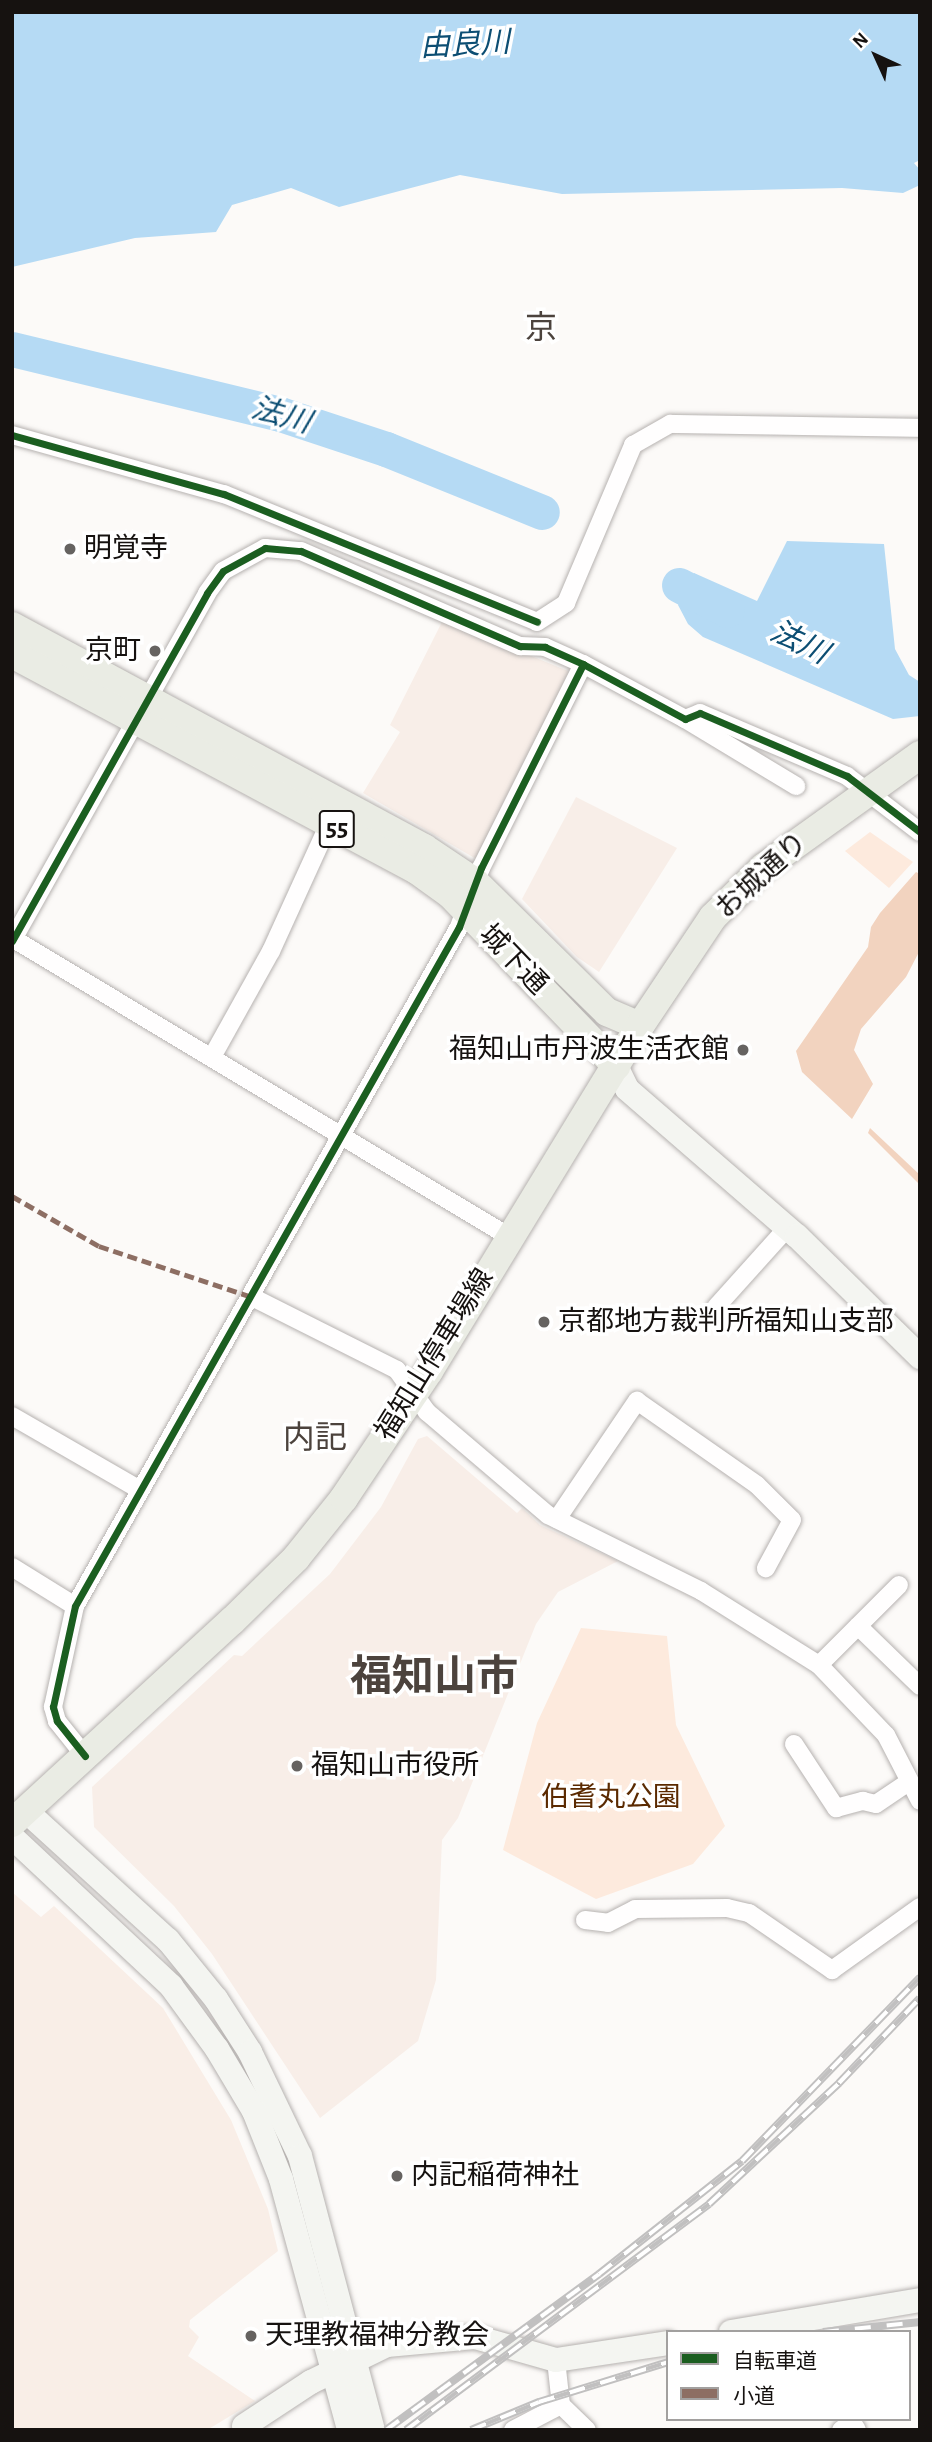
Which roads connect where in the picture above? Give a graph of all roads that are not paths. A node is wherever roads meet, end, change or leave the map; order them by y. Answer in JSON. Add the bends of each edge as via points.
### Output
{"nodes":[{"id":1,"x":920,"y":428,"type":"edge"},
{"id":2,"x":12,"y":435,"type":"edge"},
{"id":3,"x":537,"y":622,"type":"junction"},
{"id":4,"x":12,"y":626,"type":"edge"},
{"id":5,"x":545,"y":647,"type":"junction"},
{"id":6,"x":12,"y":654,"type":"edge"},
{"id":7,"x":583,"y":664,"type":"junction"},
{"id":8,"x":141,"y":711,"type":"junction"},
{"id":9,"x":685,"y":719,"type":"junction"},
{"id":10,"x":920,"y":755,"type":"edge"},
{"id":11,"x":796,"y":786,"type":"dead end"},
{"id":12,"x":867,"y":791,"type":"junction"},
{"id":13,"x":329,"y":824,"type":"junction"},
{"id":14,"x":920,"y":832,"type":"edge"},
{"id":15,"x":475,"y":882,"type":"junction"},
{"id":16,"x":465,"y":910,"type":"junction"},
{"id":17,"x":13,"y":939,"type":"edge"},
{"id":18,"x":640,"y":1026,"type":"junction"},
{"id":19,"x":212,"y":1057,"type":"junction"},
{"id":20,"x":616,"y":1066,"type":"junction"},
{"id":21,"x":343,"y":1135,"type":"junction"},
{"id":22,"x":788,"y":1227,"type":"junction"},
{"id":23,"x":508,"y":1236,"type":"junction"},
{"id":24,"x":252,"y":1297,"type":"junction"},
{"id":25,"x":716,"y":1307,"type":"dead end"},
{"id":26,"x":920,"y":1357,"type":"edge"},
{"id":27,"x":415,"y":1393,"type":"junction"},
{"id":28,"x":12,"y":1416,"type":"edge"},
{"id":29,"x":140,"y":1489,"type":"junction"},
{"id":30,"x":557,"y":1519,"type":"junction"},
{"id":31,"x":12,"y":1567,"type":"edge"},
{"id":32,"x":766,"y":1568,"type":"dead end"},
{"id":33,"x":899,"y":1584,"type":"dead end"},
{"id":34,"x":75,"y":1606,"type":"junction"},
{"id":35,"x":858,"y":1626,"type":"junction"},
{"id":36,"x":819,"y":1665,"type":"junction"},
{"id":37,"x":920,"y":1686,"type":"edge"},
{"id":38,"x":794,"y":1744,"type":"dead end"},
{"id":39,"x":85,"y":1756,"type":"junction"},
{"id":40,"x":909,"y":1782,"type":"junction"},
{"id":41,"x":920,"y":1801,"type":"edge"},
{"id":42,"x":19,"y":1817,"type":"edge"},
{"id":43,"x":12,"y":1837,"type":"edge"},
{"id":44,"x":920,"y":1907,"type":"edge"},
{"id":45,"x":585,"y":1920,"type":"dead end"},
{"id":46,"x":918,"y":2296,"type":"edge"},
{"id":47,"x":741,"y":2330,"type":"edge"},
{"id":48,"x":666,"y":2343,"type":"edge"},
{"id":49,"x":356,"y":2357,"type":"junction"},
{"id":50,"x":556,"y":2360,"type":"junction"},
{"id":51,"x":334,"y":2369,"type":"junction"},
{"id":52,"x":561,"y":2405,"type":"junction"},
{"id":53,"x":243,"y":2429,"type":"edge"},
{"id":54,"x":349,"y":2430,"type":"edge"},
{"id":55,"x":373,"y":2430,"type":"edge"},
{"id":56,"x":513,"y":2430,"type":"edge"},
{"id":57,"x":587,"y":2430,"type":"edge"},
{"id":58,"x":841,"y":2430,"type":"edge"},
{"id":59,"x":858,"y":2430,"type":"edge"}],
"edges":[{"from":1,"to":3,"type":"street","via":[[670,424],[632,445],[566,603]]},
{"from":2,"to":3,"type":"street","via":[[223,494]]},
{"from":3,"to":5,"type":"street"},
{"from":4,"to":8,"type":"main road","name":"城下通","number":"55"},
{"from":5,"to":7,"type":"street"},
{"from":5,"to":8,"type":"street","via":[[520,646],[301,551],[265,548],[223,571]]},
{"from":6,"to":8,"type":"main road","name":"城下通","number":"55"},
{"from":7,"to":9,"type":"street"},
{"from":7,"to":15,"type":"street"},
{"from":8,"to":13,"type":"main road","name":"城下通","number":"55"},
{"from":8,"to":15,"type":"main road","name":"城下通","number":"55","via":[[424,848]]},
{"from":8,"to":17,"type":"street"},
{"from":9,"to":11,"type":"street"},
{"from":9,"to":12,"type":"street","via":[[700,713],[847,776]]},
{"from":10,"to":12,"type":"main road","name":"お城通り"},
{"from":12,"to":14,"type":"street"},
{"from":12,"to":18,"type":"main road","name":"お城通り","via":[[737,890],[713,917]]},
{"from":13,"to":16,"type":"main road","name":"城下通","number":"55","via":[[415,869]]},
{"from":13,"to":19,"type":"street","via":[[271,951]]},
{"from":15,"to":16,"type":"street"},
{"from":15,"to":18,"type":"main road","name":"城下通","number":"55","via":[[607,1012]]},
{"from":15,"to":20,"type":"main road","name":"城下通","number":"55","via":[[505,929],[597,1028]]},
{"from":16,"to":20,"type":"main road","name":"城下通","number":"55"},
{"from":16,"to":21,"type":"street"},
{"from":17,"to":19,"type":"street"},
{"from":18,"to":20,"type":"main road","name":"お城通り"},
{"from":19,"to":21,"type":"street"},
{"from":20,"to":22,"type":"street","via":[[627,1088]]},
{"from":20,"to":23,"type":"main road","name":"福知山停車場線"},
{"from":21,"to":23,"type":"street"},
{"from":21,"to":24,"type":"street"},
{"from":22,"to":25,"type":"street"},
{"from":22,"to":26,"type":"street"},
{"from":23,"to":27,"type":"main road","name":"福知山停車場線"},
{"from":24,"to":27,"type":"street","via":[[397,1370]]},
{"from":24,"to":29,"type":"street"},
{"from":27,"to":30,"type":"street","via":[[432,1417]]},
{"from":27,"to":39,"type":"main road","name":"福知山停車場線","via":[[344,1499],[296,1558]]},
{"from":28,"to":29,"type":"street"},
{"from":29,"to":34,"type":"street"},
{"from":30,"to":32,"type":"street","via":[[637,1401],[757,1485],[792,1520]]},
{"from":30,"to":36,"type":"street","via":[[701,1591]]},
{"from":31,"to":34,"type":"street"},
{"from":33,"to":35,"type":"street"},
{"from":34,"to":39,"type":"street","via":[[53,1707],[57,1721]]},
{"from":35,"to":36,"type":"street"},
{"from":35,"to":37,"type":"street"},
{"from":36,"to":40,"type":"street","via":[[886,1735]]},
{"from":38,"to":40,"type":"street","via":[[836,1808],[863,1801],[876,1804]]},
{"from":39,"to":42,"type":"main road","name":"福知山停車場線"},
{"from":40,"to":41,"type":"street"},
{"from":42,"to":49,"type":"street","via":[[168,1940],[216,1999],[250,2052],[300,2156]]},
{"from":43,"to":51,"type":"street","via":[[171,1986],[236,2080],[254,2110],[281,2179]]},
{"from":44,"to":45,"type":"street","via":[[832,1970],[749,1913],[727,1908],[635,1909],[608,1923]]},
{"from":46,"to":47,"type":"street"},
{"from":48,"to":50,"type":"street"},
{"from":49,"to":50,"type":"street","via":[[387,2345],[475,2337]]},
{"from":49,"to":51,"type":"street"},
{"from":49,"to":55,"type":"street"},
{"from":50,"to":52,"type":"street"},
{"from":51,"to":53,"type":"street"},
{"from":51,"to":54,"type":"street"},
{"from":52,"to":56,"type":"street"},
{"from":52,"to":57,"type":"street"},
{"from":58,"to":59,"type":"street","via":[[852,2422]]}]}
